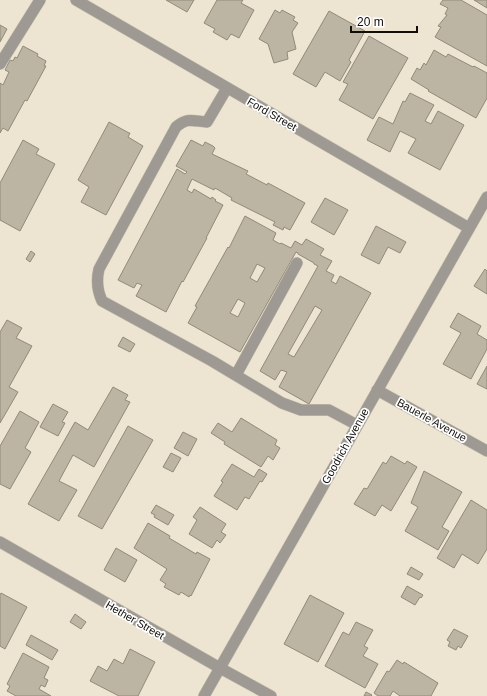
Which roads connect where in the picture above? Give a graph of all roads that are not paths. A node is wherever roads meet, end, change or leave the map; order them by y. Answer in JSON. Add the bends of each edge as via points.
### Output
{"nodes":[{"id":1,"x":40,"y":0,"type":"edge"},
{"id":2,"x":76,"y":0,"type":"edge"},
{"id":3,"x":0,"y":64,"type":"edge"},
{"id":4,"x":227,"y":88,"type":"junction"},
{"id":5,"x":487,"y":197,"type":"edge"},
{"id":6,"x":469,"y":228,"type":"junction"},
{"id":7,"x":297,"y":264,"type":"dead end"},
{"id":8,"x":236,"y":375,"type":"junction"},
{"id":9,"x":377,"y":390,"type":"junction"},
{"id":10,"x":357,"y":425,"type":"junction"},
{"id":11,"x":487,"y":451,"type":"edge"},
{"id":12,"x":0,"y":542,"type":"edge"},
{"id":13,"x":220,"y":668,"type":"junction"},
{"id":14,"x":204,"y":696,"type":"edge"},
{"id":15,"x":271,"y":696,"type":"edge"}],
"edges":[{"from":1,"to":3,"type":"street"},
{"from":2,"to":4,"type":"street","name":"Ford Street"},
{"from":4,"to":6,"type":"street","name":"Ford Street"},
{"from":4,"to":8,"type":"street","via":[[207,122],[190,119],[176,127],[99,269],[96,279],[102,301]]},
{"from":5,"to":6,"type":"street","name":"Goodrich Avenue"},
{"from":6,"to":9,"type":"street","name":"Goodrich Avenue"},
{"from":7,"to":8,"type":"street"},
{"from":8,"to":10,"type":"street","via":[[282,403],[301,410],[329,410]]},
{"from":9,"to":10,"type":"street","name":"Goodrich Avenue"},
{"from":9,"to":11,"type":"street","name":"Bauerle Avenue"},
{"from":10,"to":13,"type":"street","name":"Goodrich Avenue"},
{"from":12,"to":13,"type":"street","name":"Hether Street"},
{"from":13,"to":14,"type":"street","name":"Goodrich Avenue"},
{"from":13,"to":15,"type":"street","name":"Hether Street"}]}
